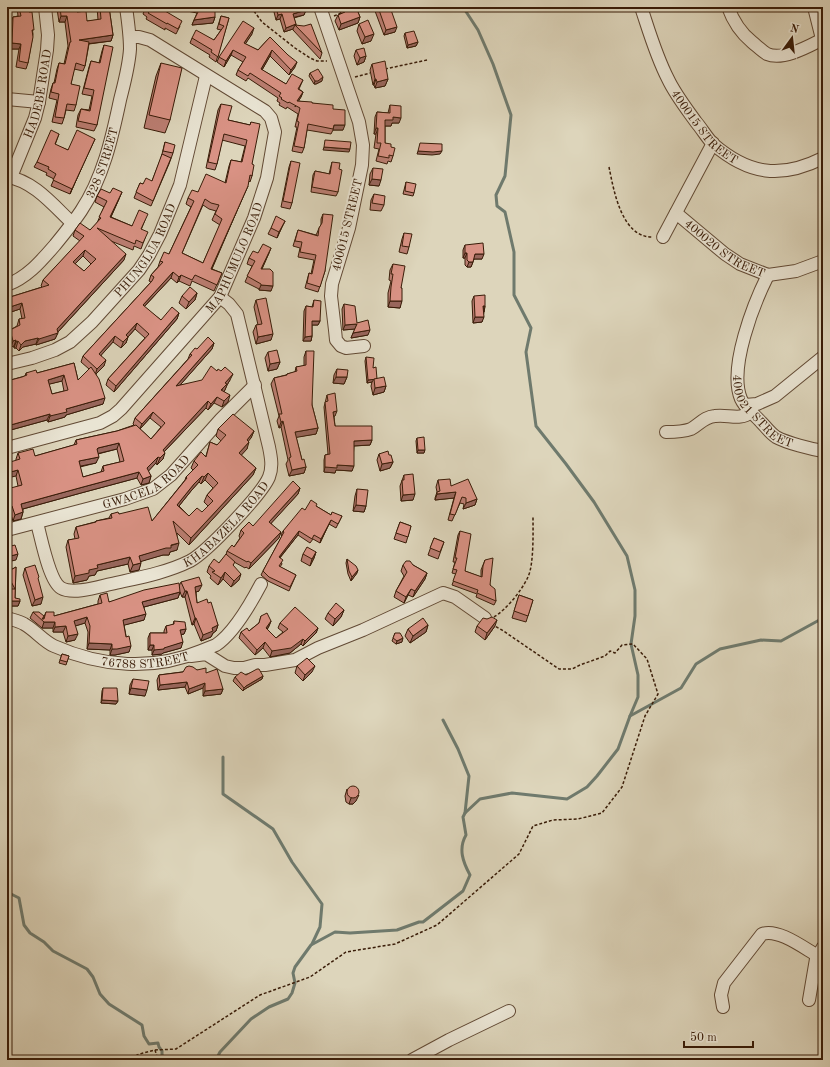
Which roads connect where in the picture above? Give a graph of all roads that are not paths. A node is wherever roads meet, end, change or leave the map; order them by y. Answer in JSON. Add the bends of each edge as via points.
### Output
{"nodes":[{"id":1,"x":45,"y":7,"type":"edge"},
{"id":2,"x":126,"y":7,"type":"edge"},
{"id":3,"x":320,"y":7,"type":"edge"},
{"id":4,"x":641,"y":7,"type":"edge"},
{"id":5,"x":728,"y":7,"type":"edge"},
{"id":6,"x":814,"y":7,"type":"edge"},
{"id":7,"x":130,"y":37,"type":"junction"},
{"id":8,"x":822,"y":39,"type":"edge"},
{"id":9,"x":206,"y":76,"type":"junction"},
{"id":10,"x":7,"y":99,"type":"edge"},
{"id":11,"x":39,"y":102,"type":"junction"},
{"id":12,"x":713,"y":143,"type":"junction"},
{"id":13,"x":823,"y":158,"type":"edge"},
{"id":14,"x":9,"y":177,"type":"edge"},
{"id":15,"x":676,"y":213,"type":"junction"},
{"id":16,"x":72,"y":223,"type":"junction"},
{"id":17,"x":663,"y":237,"type":"road end"},
{"id":18,"x":823,"y":261,"type":"edge"},
{"id":19,"x":768,"y":275,"type":"junction"},
{"id":20,"x":7,"y":285,"type":"edge"},
{"id":21,"x":220,"y":297,"type":"junction"},
{"id":22,"x":364,"y":346,"type":"dead end"},
{"id":23,"x":823,"y":358,"type":"edge"},
{"id":24,"x":7,"y":364,"type":"edge"},
{"id":25,"x":255,"y":385,"type":"junction"},
{"id":26,"x":748,"y":408,"type":"junction"},
{"id":27,"x":666,"y":432,"type":"dead end"},
{"id":28,"x":7,"y":448,"type":"edge"},
{"id":29,"x":823,"y":451,"type":"edge"},
{"id":30,"x":37,"y":523,"type":"junction"},
{"id":31,"x":7,"y":530,"type":"edge"},
{"id":32,"x":261,"y":584,"type":"dead end"},
{"id":33,"x":7,"y":618,"type":"edge"},
{"id":34,"x":485,"y":618,"type":"edge"},
{"id":35,"x":191,"y":656,"type":"junction"},
{"id":36,"x":821,"y":951,"type":"edge"},
{"id":37,"x":809,"y":1000,"type":"dead end"},
{"id":38,"x":723,"y":1007,"type":"dead end"},
{"id":39,"x":509,"y":1011,"type":"dead end"},
{"id":40,"x":412,"y":1060,"type":"edge"}],
"edges":[{"from":1,"to":11,"type":"street","name":"HADEBE ROAD","via":[[48,35]]},
{"from":2,"to":7,"type":"street","name":"328 STREET"},
{"from":3,"to":22,"type":"street","name":"400015 STREET","via":[[361,129],[363,145],[362,165],[349,228],[332,284],[335,330],[341,346]]},
{"from":4,"to":12,"type":"street","name":"400015 STREET","via":[[668,79],[682,104]]},
{"from":5,"to":8,"type":"street","via":[[741,31],[768,54],[787,54]]},
{"from":6,"to":8,"type":"street"},
{"from":7,"to":9,"type":"street","name":"MAPHUMULO ROAD","via":[[150,40]]},
{"from":7,"to":16,"type":"street","name":"328 STREET","via":[[124,82],[105,159],[82,210]]},
{"from":9,"to":21,"type":"street","name":"MAPHUMULO ROAD","via":[[265,111],[274,124],[275,132],[262,195]]},
{"from":9,"to":24,"type":"street","name":"PHUNGLUA ROAD","via":[[180,185],[149,255],[92,322],[70,342],[38,356]]},
{"from":10,"to":11,"type":"street"},
{"from":11,"to":14,"type":"street","name":"HADEBE ROAD","via":[[35,118]]},
{"from":12,"to":13,"type":"street","name":"400015 STREET","via":[[744,165],[758,170],[784,171],[801,168]]},
{"from":12,"to":15,"type":"street","name":"400020 STREET"},
{"from":14,"to":16,"type":"street","via":[[29,184]]},
{"from":15,"to":17,"type":"street","name":"400020 STREET"},
{"from":15,"to":19,"type":"street","name":"400020 STREET","via":[[725,254],[740,264]]},
{"from":16,"to":20,"type":"street","name":"328 STREET","via":[[36,266],[25,276]]},
{"from":18,"to":19,"type":"street","name":"400020 STREET","via":[[796,271]]},
{"from":19,"to":26,"type":"street","name":"400021 STREET","via":[[749,318],[741,355],[739,390]]},
{"from":21,"to":25,"type":"street","name":"KHABAZELA ROAD","via":[[230,304],[237,314]]},
{"from":21,"to":28,"type":"street","name":"MAPHUMULO ROAD","via":[[131,399],[106,421]]},
{"from":23,"to":26,"type":"street","via":[[775,396]]},
{"from":25,"to":30,"type":"street","name":"GWACELA ROAD","via":[[160,485],[144,493]]},
{"from":25,"to":30,"type":"street","name":"KHABAZELA ROAD","via":[[271,458],[269,478],[261,490],[199,556],[176,567],[151,574],[98,587],[67,590],[56,584],[53,578]]},
{"from":26,"to":27,"type":"street","via":[[747,415],[740,418],[716,416],[702,420],[690,429]]},
{"from":26,"to":29,"type":"street","name":"400021 STREET","via":[[777,437]]},
{"from":30,"to":31,"type":"street","name":"GWACELA ROAD"},
{"from":32,"to":35,"type":"street","name":"76788 STREET","via":[[248,609],[229,632],[216,645]]},
{"from":33,"to":35,"type":"street","name":"76788 STREET","via":[[24,624],[52,645],[86,658],[122,664],[152,664]]},
{"from":34,"to":35,"type":"street","via":[[455,597],[443,592],[295,660],[234,668],[225,666],[206,654]]},
{"from":36,"to":37,"type":"street","via":[[816,960]]},
{"from":36,"to":38,"type":"street","via":[[779,934],[762,934],[724,983],[721,995]]},
{"from":39,"to":40,"type":"street"}]}
